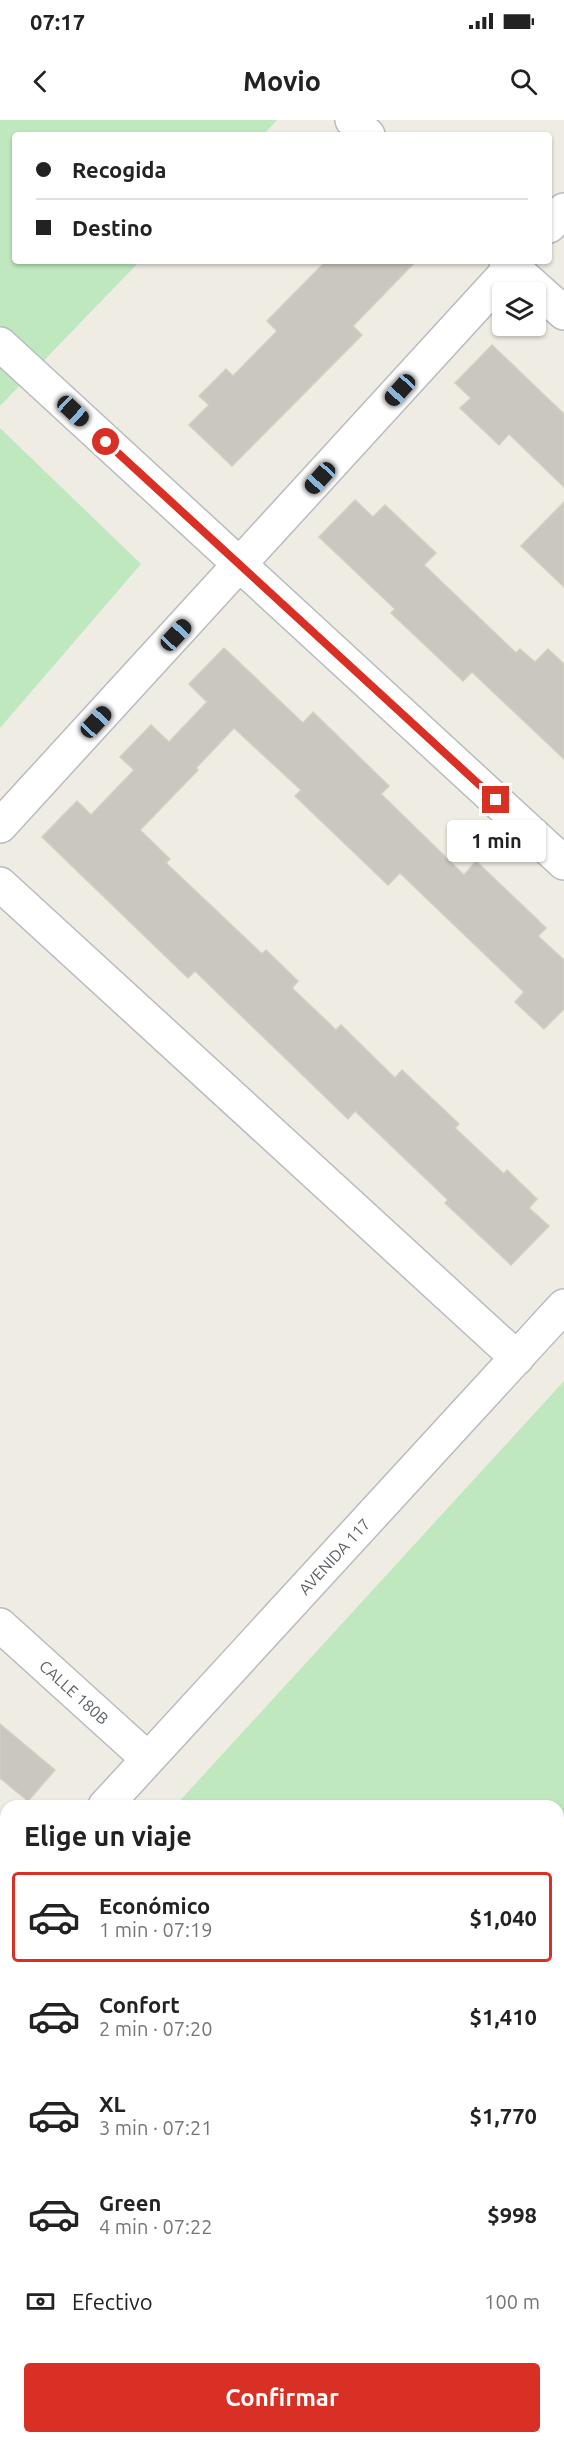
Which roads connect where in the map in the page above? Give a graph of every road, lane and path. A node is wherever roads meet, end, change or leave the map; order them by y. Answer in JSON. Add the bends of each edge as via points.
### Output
{"nodes":[{"id":1,"x":352,"y":120,"type":"edge"},
{"id":2,"x":365,"y":132,"type":"edge"},
{"id":3,"x":564,"y":210,"type":"edge"},
{"id":4,"x":552,"y":223,"type":"edge"},
{"id":5,"x":511,"y":264,"type":"edge"},
{"id":6,"x":513,"y":264,"type":"edge"},
{"id":7,"x":564,"y":313,"type":"edge"},
{"id":8,"x":0,"y":344,"type":"edge"},
{"id":9,"x":240,"y":566,"type":"junction"},
{"id":10,"x":0,"y":826,"type":"edge"},
{"id":11,"x":564,"y":863,"type":"edge"},
{"id":12,"x":0,"y":884,"type":"edge"},
{"id":13,"x":564,"y":1306,"type":"edge"},
{"id":14,"x":517,"y":1358,"type":"junction"},
{"id":15,"x":0,"y":1625,"type":"edge"},
{"id":16,"x":148,"y":1759,"type":"junction"},
{"id":17,"x":110,"y":1800,"type":"edge"}],
"edges":[{"from":1,"to":2,"type":"street"},
{"from":3,"to":4,"type":"street"},
{"from":5,"to":9,"type":"street"},
{"from":6,"to":7,"type":"street"},
{"from":8,"to":9,"type":"street"},
{"from":9,"to":10,"type":"street"},
{"from":9,"to":11,"type":"street"},
{"from":12,"to":14,"type":"street"},
{"from":13,"to":14,"type":"street","name":"AVENIDA 117"},
{"from":14,"to":16,"type":"street","name":"AVENIDA 117"},
{"from":15,"to":16,"type":"street","name":"CALLE 180B"},
{"from":16,"to":17,"type":"street","name":"AVENIDA 117"}]}
